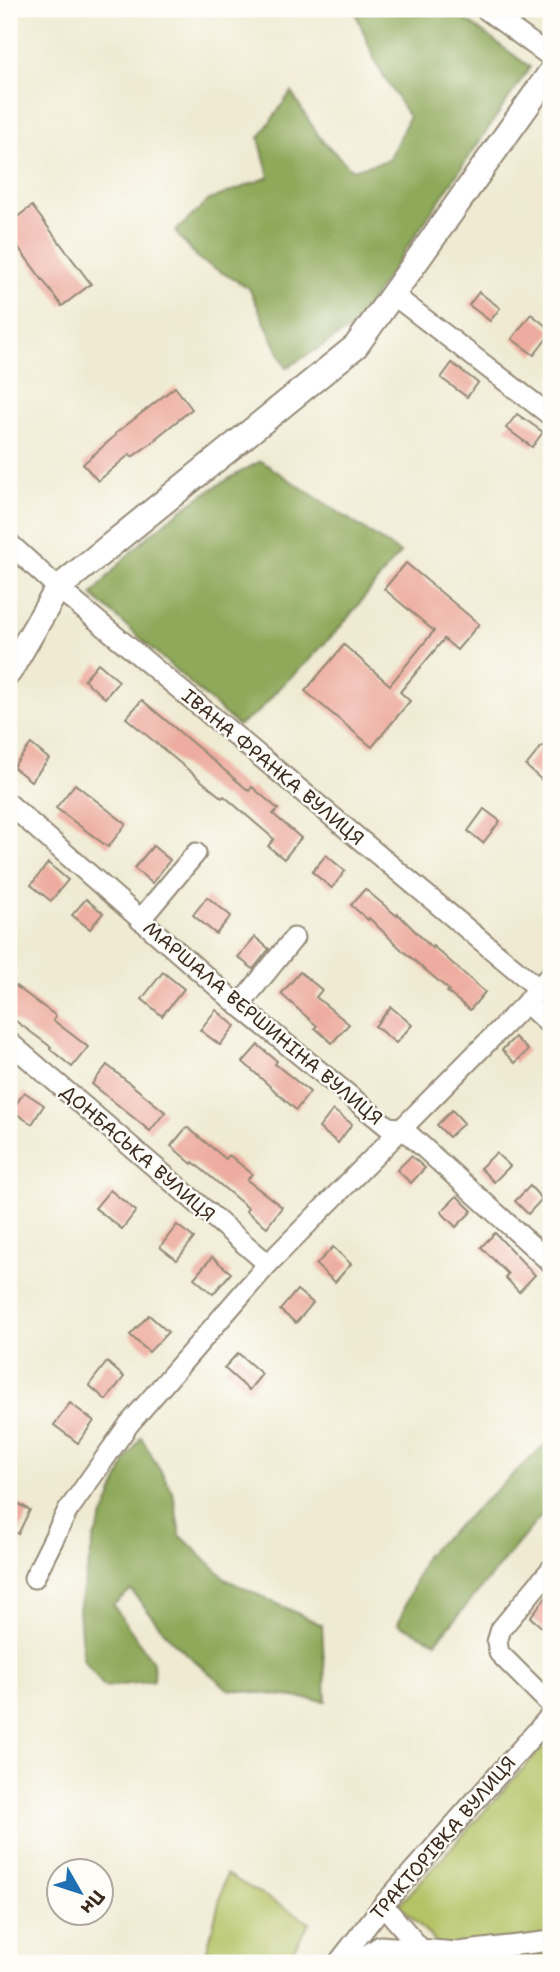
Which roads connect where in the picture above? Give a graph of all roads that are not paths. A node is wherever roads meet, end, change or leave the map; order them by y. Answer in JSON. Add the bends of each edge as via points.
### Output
{"nodes":[{"id":1,"x":485,"y":9,"type":"edge"},
{"id":2,"x":551,"y":57,"type":"edge"},
{"id":3,"x":551,"y":72,"type":"edge"},
{"id":4,"x":392,"y":294,"type":"junction"},
{"id":5,"x":551,"y":416,"type":"edge"},
{"id":6,"x":9,"y":543,"type":"edge"},
{"id":7,"x":58,"y":588,"type":"junction"},
{"id":8,"x":9,"y":672,"type":"edge"},
{"id":9,"x":9,"y":804,"type":"edge"},
{"id":10,"x":196,"y":853,"type":"dead end"},
{"id":11,"x":140,"y":920,"type":"junction"},
{"id":12,"x":294,"y":938,"type":"dead end"},
{"id":13,"x":538,"y":988,"type":"edge"},
{"id":14,"x":239,"y":1006,"type":"junction"},
{"id":15,"x":551,"y":1026,"type":"edge"},
{"id":16,"x":9,"y":1042,"type":"edge"},
{"id":17,"x":402,"y":1128,"type":"junction"},
{"id":18,"x":551,"y":1263,"type":"edge"},
{"id":19,"x":268,"y":1264,"type":"junction"},
{"id":20,"x":551,"y":1569,"type":"edge"},
{"id":21,"x":34,"y":1578,"type":"dead end"},
{"id":22,"x":551,"y":1704,"type":"edge"},
{"id":23,"x":551,"y":1715,"type":"edge"},
{"id":24,"x":383,"y":1905,"type":"junction"},
{"id":25,"x":551,"y":1941,"type":"edge"},
{"id":26,"x":428,"y":1956,"type":"edge"},
{"id":27,"x":338,"y":1963,"type":"edge"},
{"id":28,"x":355,"y":1963,"type":"edge"}],
"edges":[{"from":1,"to":2,"type":"street"},
{"from":3,"to":4,"type":"main road"},
{"from":4,"to":5,"type":"street"},
{"from":4,"to":7,"type":"main road","via":[[356,345]]},
{"from":6,"to":7,"type":"street","name":"ІВАНА ФРАНКА ВУЛИЦЯ"},
{"from":7,"to":8,"type":"main road"},
{"from":7,"to":13,"type":"street","name":"ІВАНА ФРАНКА ВУЛИЦЯ"},
{"from":9,"to":11,"type":"street","name":"МАРШАЛА ВЕРШИНІНА ВУЛИЦЯ"},
{"from":10,"to":11,"type":"street"},
{"from":11,"to":14,"type":"street","name":"МАРШАЛА ВЕРШИНІНА ВУЛИЦЯ"},
{"from":12,"to":14,"type":"street"},
{"from":13,"to":15,"type":"street","name":"ІВАНА ФРАНКА ВУЛИЦЯ"},
{"from":13,"to":17,"type":"street"},
{"from":14,"to":17,"type":"street","name":"МАРШАЛА ВЕРШИНІНА ВУЛИЦЯ","via":[[388,1127]]},
{"from":16,"to":19,"type":"street","name":"ДОНБАСЬКА ВУЛИЦЯ"},
{"from":17,"to":18,"type":"street","name":"МАРШАЛА ВЕРШИНІНА ВУЛИЦЯ"},
{"from":17,"to":19,"type":"street"},
{"from":19,"to":21,"type":"street","via":[[129,1424],[67,1512]]},
{"from":20,"to":22,"type":"street","via":[[501,1629],[497,1642],[499,1653]]},
{"from":23,"to":24,"type":"street","name":"ТРАКТОРІВКА ВУЛИЦЯ"},
{"from":24,"to":26,"type":"street"},
{"from":24,"to":27,"type":"street","name":"ТРАКТОРІВКА ВУЛИЦЯ"},
{"from":25,"to":26,"type":"street"},
{"from":26,"to":28,"type":"street","via":[[380,1946]]}]}
